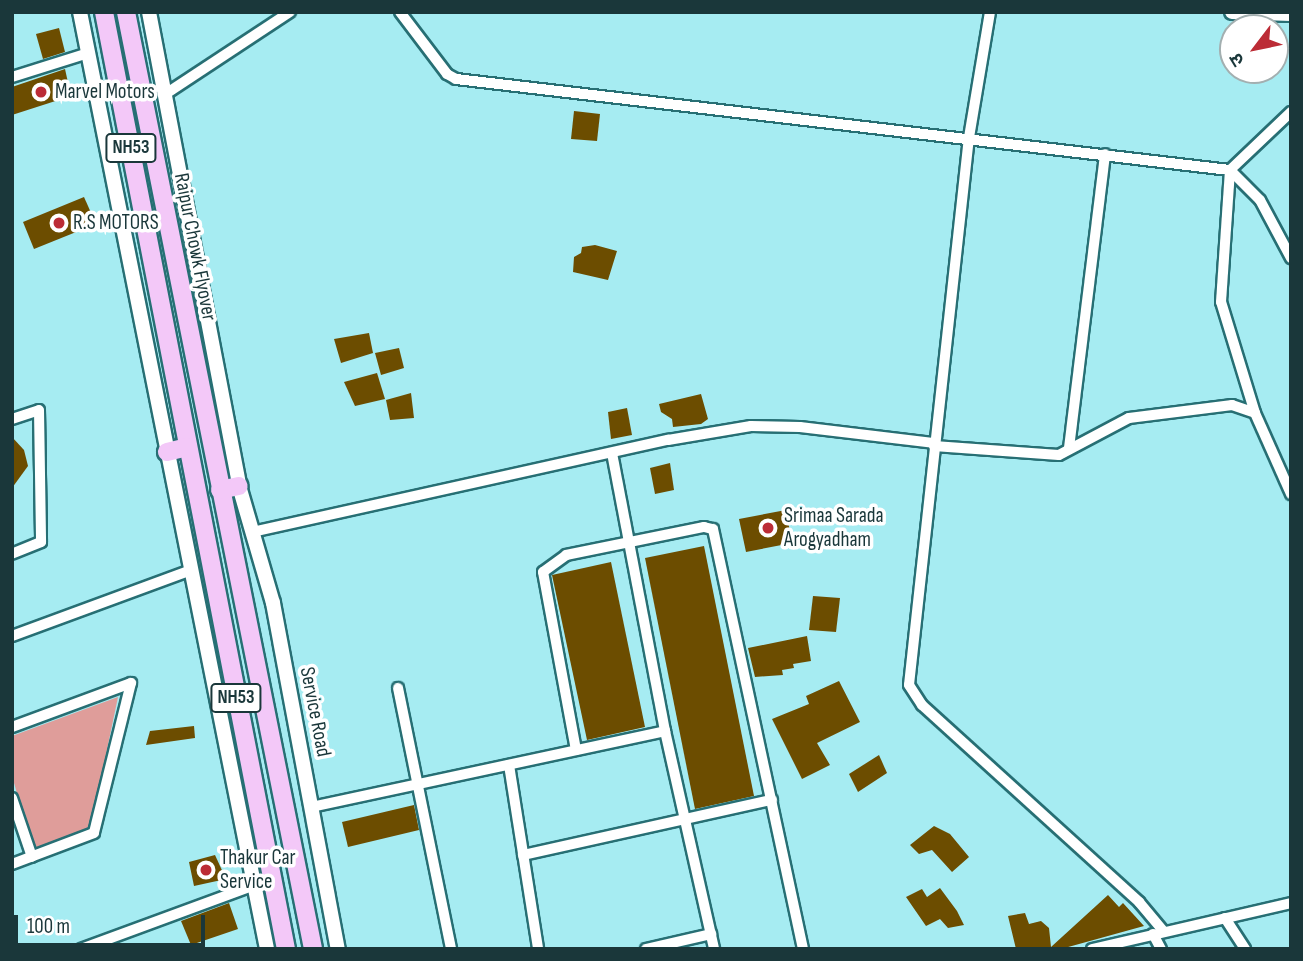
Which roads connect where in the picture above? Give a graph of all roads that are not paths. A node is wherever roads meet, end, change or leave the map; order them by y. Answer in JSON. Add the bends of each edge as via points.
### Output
{"nodes":[{"id":1,"x":80,"y":12,"type":"edge"},
{"id":2,"x":104,"y":12,"type":"edge"},
{"id":3,"x":126,"y":12,"type":"edge"},
{"id":4,"x":149,"y":12,"type":"edge"},
{"id":5,"x":290,"y":12,"type":"edge"},
{"id":6,"x":400,"y":12,"type":"edge"},
{"id":7,"x":990,"y":12,"type":"edge"},
{"id":8,"x":1232,"y":12,"type":"edge"},
{"id":9,"x":1291,"y":14,"type":"edge"},
{"id":10,"x":88,"y":53,"type":"junction"},
{"id":11,"x":12,"y":77,"type":"edge"},
{"id":12,"x":164,"y":95,"type":"junction"},
{"id":13,"x":1291,"y":112,"type":"edge"},
{"id":14,"x":970,"y":137,"type":"junction"},
{"id":15,"x":1105,"y":154,"type":"junction"},
{"id":16,"x":1230,"y":170,"type":"junction"},
{"id":17,"x":1291,"y":258,"type":"edge"},
{"id":18,"x":1255,"y":413,"type":"junction"},
{"id":19,"x":12,"y":419,"type":"edge"},
{"id":20,"x":935,"y":445,"type":"junction"},
{"id":21,"x":187,"y":447,"type":"junction"},
{"id":22,"x":1069,"y":448,"type":"junction"},
{"id":23,"x":167,"y":452,"type":"junction"},
{"id":24,"x":612,"y":453,"type":"junction"},
{"id":25,"x":239,"y":485,"type":"junction"},
{"id":26,"x":220,"y":490,"type":"junction"},
{"id":27,"x":1291,"y":494,"type":"edge"},
{"id":28,"x":252,"y":532,"type":"junction"},
{"id":29,"x":629,"y":541,"type":"junction"},
{"id":30,"x":12,"y":554,"type":"edge"},
{"id":31,"x":191,"y":570,"type":"junction"},
{"id":32,"x":12,"y":636,"type":"edge"},
{"id":33,"x":398,"y":688,"type":"dead end"},
{"id":34,"x":12,"y":727,"type":"edge"},
{"id":35,"x":665,"y":731,"type":"junction"},
{"id":36,"x":576,"y":750,"type":"junction"},
{"id":37,"x":509,"y":765,"type":"junction"},
{"id":38,"x":416,"y":785,"type":"junction"},
{"id":39,"x":12,"y":797,"type":"edge"},
{"id":40,"x":772,"y":800,"type":"junction"},
{"id":41,"x":311,"y":807,"type":"junction"},
{"id":42,"x":685,"y":818,"type":"junction"},
{"id":43,"x":523,"y":855,"type":"junction"},
{"id":44,"x":32,"y":857,"type":"junction"},
{"id":45,"x":12,"y":864,"type":"edge"},
{"id":46,"x":255,"y":885,"type":"junction"},
{"id":47,"x":1291,"y":902,"type":"edge"},
{"id":48,"x":1225,"y":918,"type":"junction"},
{"id":49,"x":1158,"y":933,"type":"junction"},
{"id":50,"x":710,"y":934,"type":"junction"},
{"id":51,"x":80,"y":949,"type":"edge"},
{"id":52,"x":267,"y":949,"type":"edge"},
{"id":53,"x":286,"y":949,"type":"edge"},
{"id":54,"x":313,"y":949,"type":"edge"},
{"id":55,"x":338,"y":949,"type":"edge"},
{"id":56,"x":451,"y":949,"type":"edge"},
{"id":57,"x":538,"y":949,"type":"edge"},
{"id":58,"x":646,"y":949,"type":"edge"},
{"id":59,"x":713,"y":949,"type":"edge"},
{"id":60,"x":803,"y":949,"type":"edge"},
{"id":61,"x":1092,"y":949,"type":"edge"},
{"id":62,"x":1161,"y":949,"type":"edge"},
{"id":63,"x":1245,"y":949,"type":"edge"}],
"edges":[{"from":1,"to":10,"type":"street"},
{"from":2,"to":21,"type":"highway","name":"Raipur Chowk Flyover","number":"NH53"},
{"from":3,"to":26,"type":"highway","name":"Raipur Chowk Flyover","number":"NH53"},
{"from":4,"to":12,"type":"street","name":"Service Road"},
{"from":5,"to":12,"type":"street"},
{"from":6,"to":14,"type":"street","via":[[447,74],[456,79]]},
{"from":7,"to":14,"type":"street"},
{"from":8,"to":9,"type":"street"},
{"from":10,"to":11,"type":"street"},
{"from":10,"to":23,"type":"street"},
{"from":12,"to":25,"type":"street","name":"Service Road"},
{"from":13,"to":16,"type":"street"},
{"from":14,"to":15,"type":"street"},
{"from":14,"to":20,"type":"street"},
{"from":15,"to":16,"type":"street"},
{"from":15,"to":22,"type":"street"},
{"from":16,"to":17,"type":"street","via":[[1260,200]]},
{"from":16,"to":18,"type":"street","via":[[1222,302]]},
{"from":18,"to":22,"type":"street","via":[[1232,405],[1152,412],[1129,418]]},
{"from":18,"to":27,"type":"street"},
{"from":19,"to":30,"type":"street","via":[[39,410],[41,542]]},
{"from":20,"to":22,"type":"street","via":[[1045,455],[1059,455]]},
{"from":20,"to":24,"type":"street","via":[[800,427],[751,426]]},
{"from":20,"to":49,"type":"street","via":[[909,685],[922,705],[1139,902]]},
{"from":21,"to":23,"type":"highway"},
{"from":21,"to":53,"type":"highway","number":"NH53"},
{"from":23,"to":31,"type":"street"},
{"from":24,"to":28,"type":"street"},
{"from":24,"to":29,"type":"street"},
{"from":25,"to":26,"type":"highway"},
{"from":25,"to":28,"type":"street","name":"Service Road"},
{"from":26,"to":54,"type":"highway","number":"NH53"},
{"from":28,"to":41,"type":"street","name":"Service Road","via":[[273,603]]},
{"from":29,"to":35,"type":"street"},
{"from":29,"to":36,"type":"street","via":[[566,555],[543,572]]},
{"from":29,"to":40,"type":"street","via":[[713,529]]},
{"from":31,"to":32,"type":"street"},
{"from":31,"to":46,"type":"street"},
{"from":33,"to":38,"type":"street"},
{"from":34,"to":44,"type":"street","via":[[131,683],[94,833]]},
{"from":35,"to":36,"type":"street"},
{"from":35,"to":42,"type":"street"},
{"from":36,"to":37,"type":"street"},
{"from":37,"to":38,"type":"street"},
{"from":37,"to":43,"type":"street"},
{"from":38,"to":41,"type":"street"},
{"from":38,"to":56,"type":"street"},
{"from":39,"to":44,"type":"street"},
{"from":40,"to":42,"type":"street"},
{"from":40,"to":60,"type":"street"},
{"from":41,"to":55,"type":"street","name":"Service Road"},
{"from":42,"to":43,"type":"street"},
{"from":42,"to":50,"type":"street"},
{"from":43,"to":57,"type":"street"},
{"from":44,"to":45,"type":"street"},
{"from":46,"to":51,"type":"street"},
{"from":46,"to":52,"type":"street"},
{"from":47,"to":48,"type":"street"},
{"from":48,"to":49,"type":"street"},
{"from":48,"to":63,"type":"street"},
{"from":49,"to":61,"type":"street"},
{"from":49,"to":62,"type":"street"},
{"from":50,"to":58,"type":"street"},
{"from":50,"to":59,"type":"street"}]}
